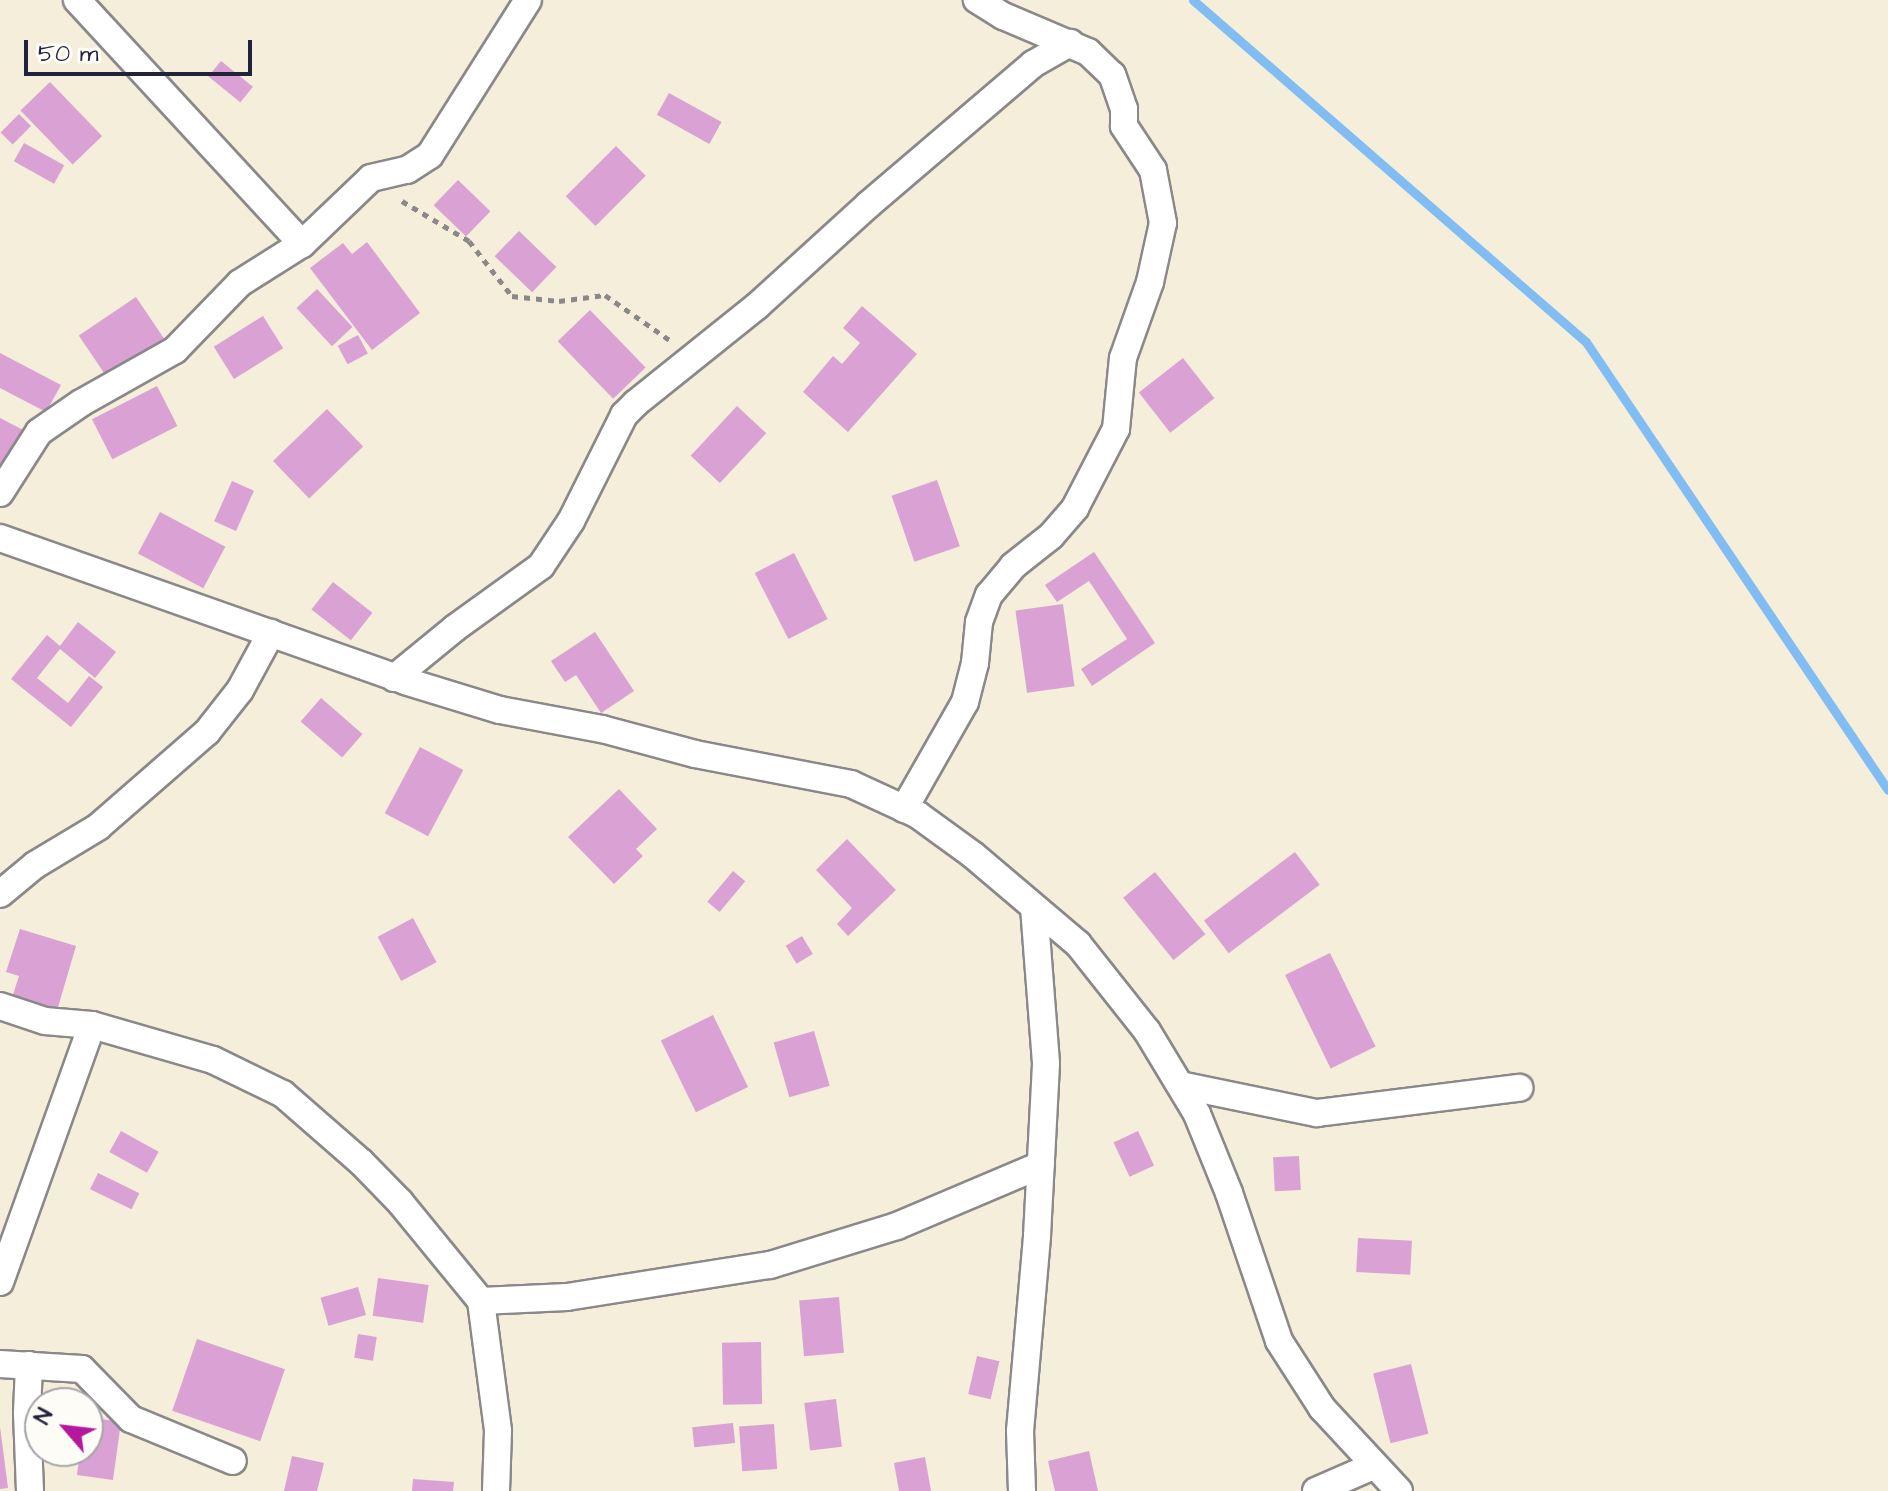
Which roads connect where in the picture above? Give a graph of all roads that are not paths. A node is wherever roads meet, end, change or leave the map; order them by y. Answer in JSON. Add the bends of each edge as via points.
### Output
{"nodes":[{"id":1,"x":77,"y":0,"type":"edge"},
{"id":2,"x":528,"y":0,"type":"edge"},
{"id":3,"x":977,"y":0,"type":"edge"},
{"id":4,"x":1070,"y":43,"type":"junction"},
{"id":5,"x":302,"y":244,"type":"junction"},
{"id":6,"x":0,"y":493,"type":"edge"},
{"id":7,"x":0,"y":538,"type":"edge"},
{"id":8,"x":271,"y":633,"type":"junction"},
{"id":9,"x":394,"y":678,"type":"junction"},
{"id":10,"x":904,"y":809,"type":"junction"},
{"id":11,"x":0,"y":894,"type":"edge"},
{"id":12,"x":1034,"y":907,"type":"junction"},
{"id":13,"x":0,"y":1006,"type":"edge"},
{"id":14,"x":92,"y":1025,"type":"junction"},
{"id":15,"x":1180,"y":1085,"type":"junction"},
{"id":16,"x":1519,"y":1088,"type":"dead end"},
{"id":17,"x":1041,"y":1165,"type":"junction"},
{"id":18,"x":0,"y":1282,"type":"edge"},
{"id":19,"x":481,"y":1301,"type":"junction"},
{"id":20,"x":0,"y":1364,"type":"edge"},
{"id":21,"x":29,"y":1365,"type":"junction"},
{"id":22,"x":233,"y":1461,"type":"dead end"},
{"id":23,"x":1373,"y":1466,"type":"junction"},
{"id":24,"x":30,"y":1491,"type":"edge"},
{"id":25,"x":496,"y":1491,"type":"edge"},
{"id":26,"x":1022,"y":1491,"type":"edge"},
{"id":27,"x":1316,"y":1491,"type":"edge"},
{"id":28,"x":1399,"y":1491,"type":"edge"}],
"edges":[{"from":1,"to":5,"type":"street"},
{"from":2,"to":5,"type":"street","via":[[430,155],[407,170],[371,178]]},
{"from":3,"to":4,"type":"street"},
{"from":4,"to":9,"type":"street","via":[[1033,64],[958,126],[624,415],[571,521],[541,566]]},
{"from":4,"to":10,"type":"street","via":[[1112,75],[1124,126],[1153,170],[1163,223],[1150,282],[1123,358],[1116,429],[1075,508],[989,595],[965,702]]},
{"from":5,"to":6,"type":"street","via":[[240,283],[175,350],[39,432]]},
{"from":7,"to":8,"type":"street"},
{"from":8,"to":9,"type":"street"},
{"from":8,"to":11,"type":"street","via":[[240,690],[207,732],[98,827],[35,865]]},
{"from":9,"to":10,"type":"street","via":[[500,710],[851,784]]},
{"from":10,"to":12,"type":"street","via":[[973,855]]},
{"from":12,"to":15,"type":"street","via":[[1078,944],[1147,1031]]},
{"from":12,"to":17,"type":"street","via":[[1046,1063]]},
{"from":13,"to":14,"type":"street","via":[[45,1021]]},
{"from":14,"to":18,"type":"street"},
{"from":14,"to":19,"type":"street","via":[[213,1060],[283,1094],[381,1182]]},
{"from":15,"to":16,"type":"street","via":[[1317,1113]]},
{"from":15,"to":23,"type":"street","via":[[1229,1193],[1279,1341],[1322,1408]]},
{"from":17,"to":19,"type":"street","via":[[897,1226],[770,1265],[567,1297]]},
{"from":17,"to":26,"type":"street","via":[[1020,1431]]},
{"from":19,"to":25,"type":"street","via":[[497,1417]]},
{"from":20,"to":21,"type":"street"},
{"from":21,"to":22,"type":"street","via":[[82,1369],[131,1419]]},
{"from":21,"to":24,"type":"street"},
{"from":23,"to":27,"type":"street"},
{"from":23,"to":28,"type":"street"}]}
